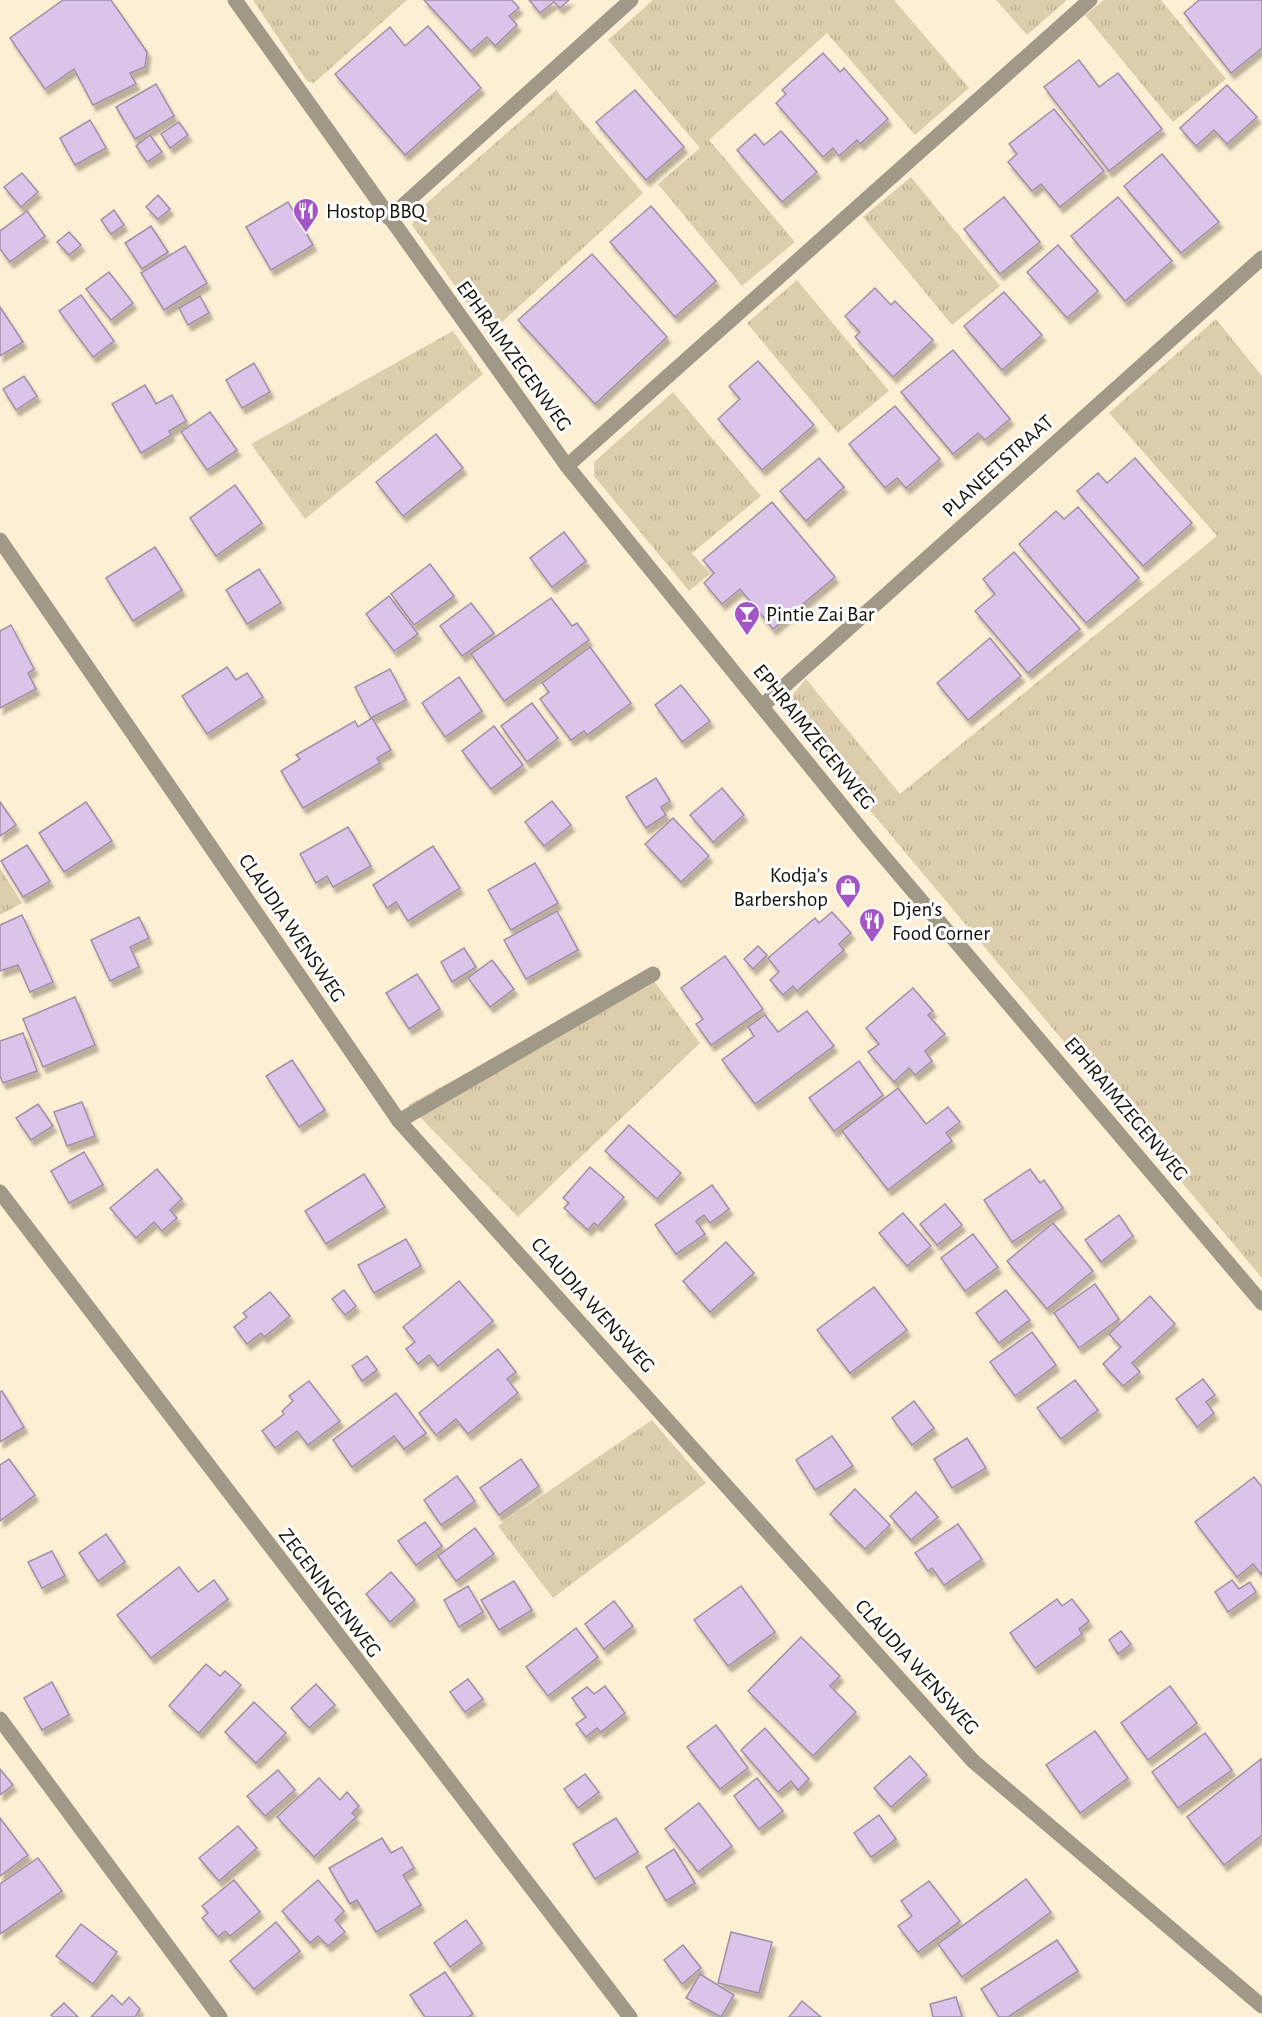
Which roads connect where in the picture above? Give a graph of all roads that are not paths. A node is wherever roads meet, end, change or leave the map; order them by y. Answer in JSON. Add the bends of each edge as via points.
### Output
{"nodes":[{"id":1,"x":235,"y":0,"type":"edge"},
{"id":2,"x":631,"y":0,"type":"edge"},
{"id":3,"x":1090,"y":0,"type":"edge"},
{"id":4,"x":389,"y":218,"type":"junction"},
{"id":5,"x":1262,"y":258,"type":"edge"},
{"id":6,"x":567,"y":466,"type":"junction"},
{"id":7,"x":0,"y":540,"type":"edge"},
{"id":8,"x":762,"y":706,"type":"junction"},
{"id":9,"x":652,"y":974,"type":"dead end"},
{"id":10,"x":399,"y":1121,"type":"junction"},
{"id":11,"x":0,"y":1192,"type":"edge"},
{"id":12,"x":1262,"y":1304,"type":"edge"},
{"id":13,"x":0,"y":1719,"type":"edge"},
{"id":14,"x":1262,"y":2006,"type":"edge"},
{"id":15,"x":220,"y":2017,"type":"edge"},
{"id":16,"x":630,"y":2017,"type":"edge"}],
"edges":[{"from":1,"to":4,"type":"street","name":"EPHRAIMZEGENWEG"},
{"from":2,"to":4,"type":"street"},
{"from":3,"to":6,"type":"street"},
{"from":4,"to":6,"type":"street","name":"EPHRAIMZEGENWEG"},
{"from":5,"to":8,"type":"street","name":"PLANEETSTRAAT"},
{"from":6,"to":8,"type":"street","name":"EPHRAIMZEGENWEG"},
{"from":7,"to":10,"type":"street","name":"CLAUDIA WENSWEG"},
{"from":8,"to":12,"type":"street","name":"EPHRAIMZEGENWEG","via":[[869,839]]},
{"from":9,"to":10,"type":"street"},
{"from":10,"to":14,"type":"street","name":"CLAUDIA WENSWEG","via":[[973,1761]]},
{"from":11,"to":16,"type":"street","name":"ZEGENINGENWEG"},
{"from":13,"to":15,"type":"street"}]}
